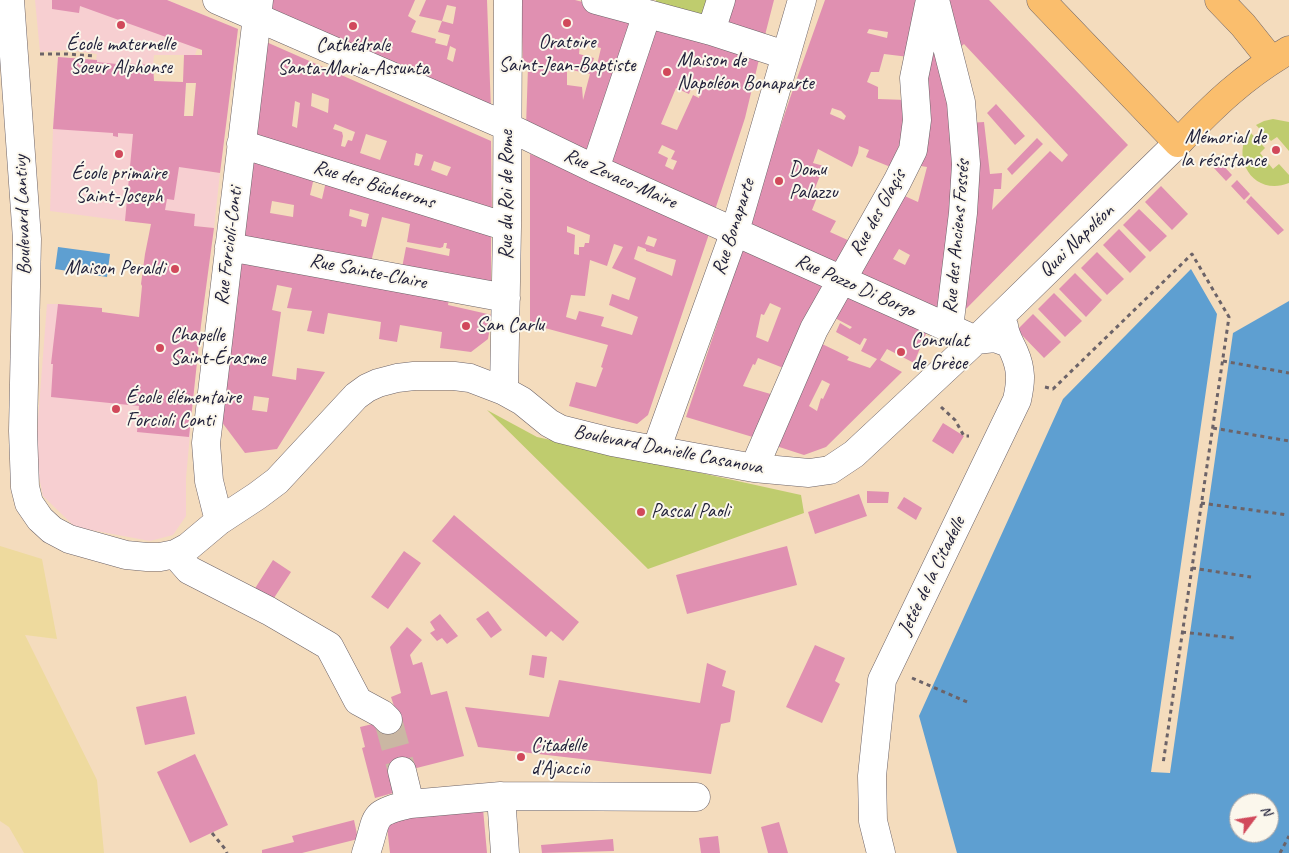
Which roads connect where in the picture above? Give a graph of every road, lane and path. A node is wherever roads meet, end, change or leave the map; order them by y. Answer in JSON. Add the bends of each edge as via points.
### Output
{"nodes":[{"id":1,"x":10,"y":0,"type":"edge"},
{"id":2,"x":217,"y":0,"type":"edge"},
{"id":3,"x":508,"y":0,"type":"edge"},
{"id":4,"x":596,"y":0,"type":"edge"},
{"id":5,"x":722,"y":0,"type":"edge"},
{"id":6,"x":802,"y":0,"type":"edge"},
{"id":7,"x":930,"y":0,"type":"edge"},
{"id":8,"x":935,"y":0,"type":"edge"},
{"id":9,"x":1041,"y":0,"type":"edge"},
{"id":10,"x":1219,"y":0,"type":"edge"},
{"id":11,"x":258,"y":9,"type":"edge"},
{"id":12,"x":647,"y":14,"type":"junction"},
{"id":13,"x":711,"y":31,"type":"junction"},
{"id":14,"x":55,"y":54,"type":"dead end"},
{"id":15,"x":785,"y":55,"type":"junction"},
{"id":16,"x":1280,"y":55,"type":"edge"},
{"id":17,"x":94,"y":56,"type":"dead end"},
{"id":18,"x":506,"y":126,"type":"junction"},
{"id":19,"x":1178,"y":143,"type":"junction"},
{"id":20,"x":241,"y":144,"type":"junction"},
{"id":21,"x":595,"y":169,"type":"junction"},
{"id":22,"x":507,"y":227,"type":"junction"},
{"id":23,"x":735,"y":231,"type":"junction"},
{"id":24,"x":229,"y":247,"type":"junction"},
{"id":25,"x":841,"y":280,"type":"junction"},
{"id":26,"x":506,"y":298,"type":"junction"},
{"id":27,"x":1004,"y":311,"type":"junction"},
{"id":28,"x":949,"y":328,"type":"junction"},
{"id":29,"x":976,"y":340,"type":"junction"},
{"id":30,"x":1008,"y":343,"type":"junction"},
{"id":31,"x":1222,"y":361,"type":"junction"},
{"id":32,"x":1289,"y":373,"type":"edge"},
{"id":33,"x":1022,"y":379,"type":"junction"},
{"id":34,"x":504,"y":391,"type":"junction"},
{"id":35,"x":938,"y":404,"type":"dead end"},
{"id":36,"x":955,"y":420,"type":"dead end"},
{"id":37,"x":1213,"y":428,"type":"junction"},
{"id":38,"x":23,"y":431,"type":"joint"},
{"id":39,"x":1289,"y":441,"type":"edge"},
{"id":40,"x":656,"y":450,"type":"junction"},
{"id":41,"x":754,"y":468,"type":"junction"},
{"id":42,"x":1201,"y":503,"type":"junction"},
{"id":43,"x":1288,"y":515,"type":"edge"},
{"id":44,"x":219,"y":522,"type":"junction"},
{"id":45,"x":175,"y":554,"type":"junction"},
{"id":46,"x":1192,"y":568,"type":"junction"},
{"id":47,"x":1251,"y":577,"type":"dead end"},
{"id":48,"x":1182,"y":632,"type":"junction"},
{"id":49,"x":1234,"y":638,"type":"dead end"},
{"id":50,"x":927,"y":685,"type":"dead end"},
{"id":51,"x":967,"y":702,"type":"dead end"},
{"id":52,"x":388,"y":720,"type":"tunnel mouth"},
{"id":53,"x":1163,"y":764,"type":"dead end"},
{"id":54,"x":402,"y":771,"type":"tunnel mouth"},
{"id":55,"x":501,"y":796,"type":"junction"},
{"id":56,"x":696,"y":797,"type":"dead end"},
{"id":57,"x":410,"y":804,"type":"junction"},
{"id":58,"x":212,"y":833,"type":"dead end"},
{"id":59,"x":1289,"y":836,"type":"edge"},
{"id":60,"x":227,"y":853,"type":"edge"},
{"id":61,"x":366,"y":853,"type":"edge"},
{"id":62,"x":505,"y":853,"type":"edge"},
{"id":63,"x":881,"y":853,"type":"edge"},
{"id":64,"x":1280,"y":853,"type":"edge"}],
"edges":[{"from":1,"to":38,"type":"street","name":"Boulevard Lantivy","via":[[27,239]]},
{"from":2,"to":11,"type":"street","name":"Rue Zevaco-Maire"},
{"from":3,"to":18,"type":"street","name":"Rue du Roi de Rome"},
{"from":4,"to":12,"type":"street"},
{"from":5,"to":13,"type":"street"},
{"from":6,"to":15,"type":"street","name":"Rue Bonaparte"},
{"from":7,"to":25,"type":"street","name":"Rue des Glaçis","via":[[914,78],[917,120],[913,150]]},
{"from":8,"to":28,"type":"street","name":"Rue des Anciens Fossés","via":[[961,102],[966,164]]},
{"from":9,"to":19,"type":"main road"},
{"from":10,"to":16,"type":"main road"},
{"from":11,"to":18,"type":"street","name":"Rue Zevaco-Maire"},
{"from":11,"to":20,"type":"street","name":"Rue Forcioli-Conti"},
{"from":12,"to":13,"type":"street"},
{"from":12,"to":21,"type":"street"},
{"from":13,"to":15,"type":"street"},
{"from":14,"to":17,"type":"path"},
{"from":15,"to":23,"type":"street","name":"Rue Bonaparte"},
{"from":16,"to":19,"type":"main road","via":[[1240,82]]},
{"from":18,"to":21,"type":"street","name":"Rue Zevaco-Maire"},
{"from":18,"to":22,"type":"street","name":"Rue du Roi de Rome"},
{"from":19,"to":27,"type":"street","name":"Quai Napoléon"},
{"from":20,"to":22,"type":"street","name":"Rue des Bûcherons"},
{"from":20,"to":24,"type":"street","name":"Rue Forcioli-Conti"},
{"from":21,"to":23,"type":"street","name":"Rue Zevaco-Maire"},
{"from":22,"to":26,"type":"street","name":"Rue du Roi de Rome"},
{"from":23,"to":25,"type":"street","name":"Rue Pozzo Di Borgo"},
{"from":23,"to":40,"type":"street","name":"Rue Bonaparte"},
{"from":24,"to":26,"type":"street","name":"Rue Sainte-Claire"},
{"from":24,"to":44,"type":"street","name":"Rue Forcioli-Conti","via":[[206,443],[209,481]]},
{"from":25,"to":28,"type":"street","name":"Rue Pozzo Di Borgo"},
{"from":25,"to":41,"type":"street","name":"Rue des Glaçis","via":[[814,329]]},
{"from":26,"to":34,"type":"street","name":"Rue du Roi de Rome"},
{"from":27,"to":29,"type":"street","name":"Quai Napoléon"},
{"from":27,"to":30,"type":"street"},
{"from":28,"to":29,"type":"street","name":"Rue Pozzo Di Borgo"},
{"from":29,"to":30,"type":"street","via":[[995,338]]},
{"from":29,"to":41,"type":"street","name":"Boulevard Danielle Casanova","via":[[854,454],[830,470],[809,473]]},
{"from":30,"to":33,"type":"street"},
{"from":31,"to":32,"type":"path"},
{"from":31,"to":33,"type":"path","via":[[1229,317],[1192,254],[1053,389]]},
{"from":31,"to":37,"type":"path"},
{"from":33,"to":63,"type":"street","name":"Jetée de la Citadelle","via":[[1017,400],[882,680],[872,776],[873,821]]},
{"from":34,"to":40,"type":"street","name":"Boulevard Danielle Casanova","via":[[560,429]]},
{"from":34,"to":44,"type":"street","name":"Boulevard Danielle Casanova","via":[[470,378],[454,376],[397,378],[367,388],[334,418],[277,480]]},
{"from":35,"to":36,"type":"path"},
{"from":37,"to":39,"type":"path"},
{"from":37,"to":42,"type":"path"},
{"from":38,"to":45,"type":"street","name":"Boulevard Danielle Casanova","via":[[25,487],[29,503],[52,530],[69,539],[126,555],[147,558]]},
{"from":40,"to":41,"type":"street","name":"Boulevard Danielle Casanova"},
{"from":42,"to":43,"type":"path"},
{"from":42,"to":46,"type":"path"},
{"from":44,"to":45,"type":"street","name":"Boulevard Danielle Casanova"},
{"from":45,"to":52,"type":"street","via":[[189,570],[329,646],[358,701]]},
{"from":46,"to":47,"type":"path"},
{"from":46,"to":48,"type":"path"},
{"from":48,"to":49,"type":"path"},
{"from":48,"to":53,"type":"path"},
{"from":50,"to":51,"type":"path"},
{"from":54,"to":57,"type":"street"},
{"from":55,"to":56,"type":"street"},
{"from":55,"to":57,"type":"street"},
{"from":55,"to":62,"type":"street"},
{"from":57,"to":61,"type":"street","via":[[381,813]]},
{"from":58,"to":60,"type":"path"},
{"from":59,"to":64,"type":"path"}]}
